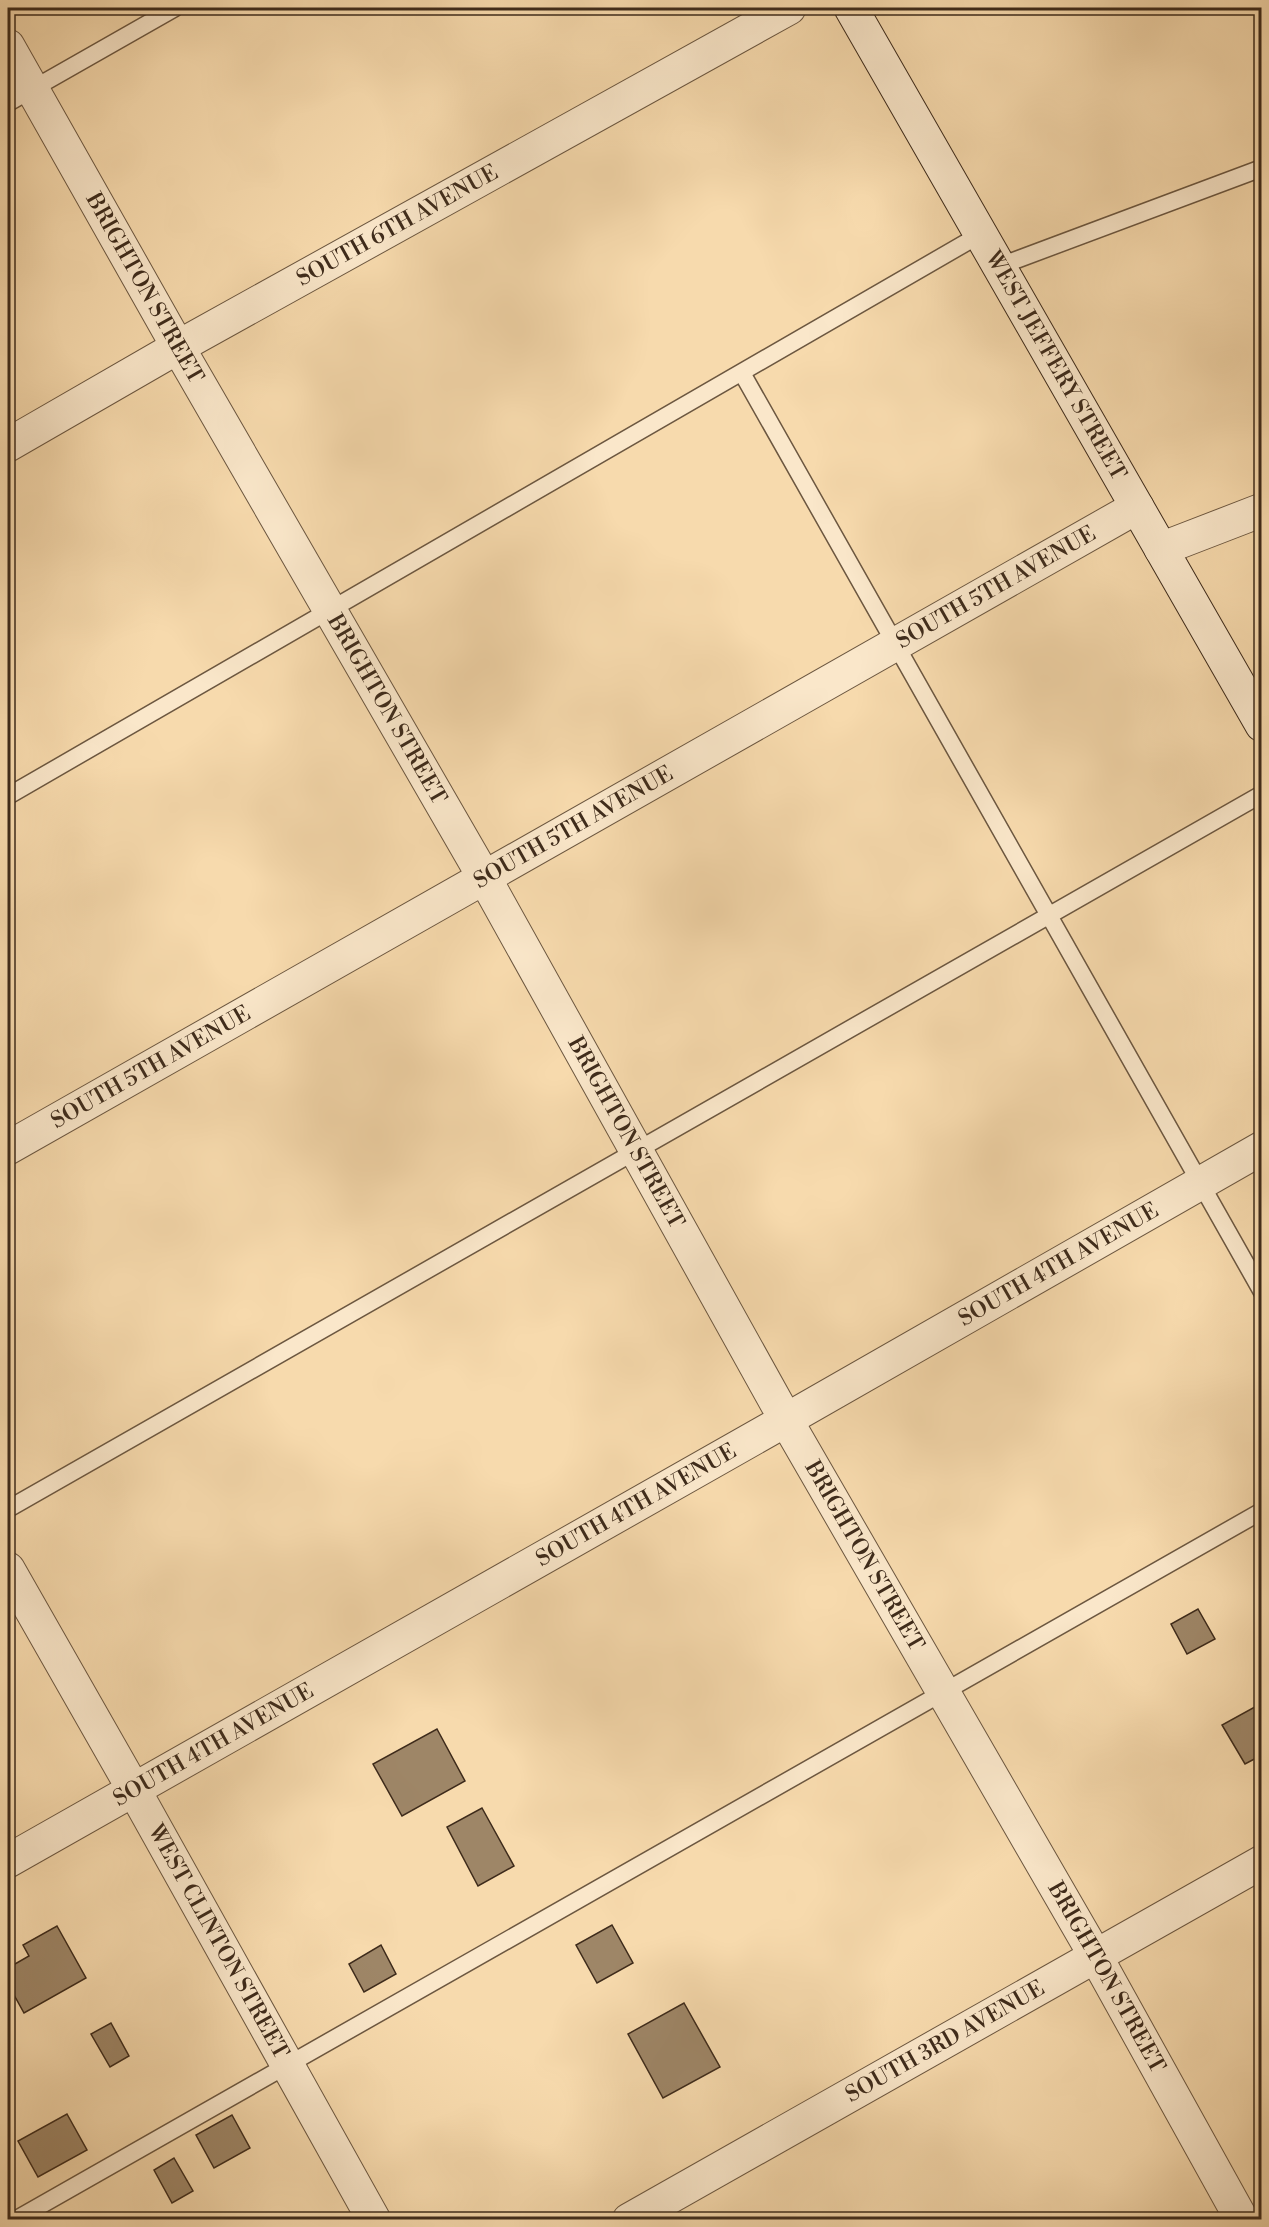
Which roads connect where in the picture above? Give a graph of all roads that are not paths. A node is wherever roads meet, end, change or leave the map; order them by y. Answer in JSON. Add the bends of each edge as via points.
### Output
{"nodes":[{"id":1,"x":175,"y":8,"type":"edge"},
{"id":2,"x":789,"y":8,"type":"edge"},
{"id":3,"x":851,"y":8,"type":"edge"},
{"id":4,"x":8,"y":46,"type":"edge"},
{"id":5,"x":20,"y":96,"type":"edge"},
{"id":6,"x":1262,"y":168,"type":"edge"},
{"id":7,"x":981,"y":234,"type":"junction"},
{"id":8,"x":999,"y":267,"type":"junction"},
{"id":9,"x":178,"y":347,"type":"junction"},
{"id":10,"x":742,"y":373,"type":"junction"},
{"id":11,"x":8,"y":445,"type":"edge"},
{"id":12,"x":1137,"y":507,"type":"junction"},
{"id":13,"x":1262,"y":510,"type":"edge"},
{"id":14,"x":1161,"y":549,"type":"junction"},
{"id":15,"x":330,"y":610,"type":"junction"},
{"id":16,"x":895,"y":644,"type":"junction"},
{"id":17,"x":1262,"y":725,"type":"edge"},
{"id":18,"x":1262,"y":794,"type":"edge"},
{"id":19,"x":8,"y":796,"type":"edge"},
{"id":20,"x":484,"y":877,"type":"junction"},
{"id":21,"x":1048,"y":916,"type":"junction"},
{"id":22,"x":8,"y":1148,"type":"edge"},
{"id":23,"x":1262,"y":1148,"type":"edge"},
{"id":24,"x":635,"y":1152,"type":"junction"},
{"id":25,"x":1200,"y":1183,"type":"junction"},
{"id":26,"x":1262,"y":1292,"type":"edge"},
{"id":27,"x":786,"y":1420,"type":"junction"},
{"id":28,"x":8,"y":1509,"type":"edge"},
{"id":29,"x":1262,"y":1511,"type":"edge"},
{"id":30,"x":8,"y":1569,"type":"edge"},
{"id":31,"x":943,"y":1692,"type":"junction"},
{"id":32,"x":134,"y":1790,"type":"junction"},
{"id":33,"x":8,"y":1861,"type":"edge"},
{"id":34,"x":1262,"y":1862,"type":"edge"},
{"id":35,"x":1095,"y":1955,"type":"junction"},
{"id":36,"x":288,"y":2064,"type":"junction"},
{"id":37,"x":15,"y":2220,"type":"edge"},
{"id":38,"x":374,"y":2220,"type":"edge"},
{"id":39,"x":629,"y":2220,"type":"edge"},
{"id":40,"x":1242,"y":2220,"type":"edge"}],
"edges":[{"from":1,"to":5,"type":"lane"},
{"from":2,"to":9,"type":"street","name":"SOUTH 6TH AVENUE"},
{"from":3,"to":7,"type":"street","name":"WEST JEFFERY STREET"},
{"from":4,"to":5,"type":"street","name":"BRIGHTON STREET"},
{"from":5,"to":9,"type":"street","name":"BRIGHTON STREET"},
{"from":6,"to":8,"type":"lane"},
{"from":7,"to":8,"type":"street","name":"WEST JEFFERY STREET"},
{"from":7,"to":10,"type":"lane"},
{"from":8,"to":12,"type":"street","name":"WEST JEFFERY STREET"},
{"from":9,"to":11,"type":"street","name":"SOUTH 6TH AVENUE"},
{"from":9,"to":15,"type":"street","name":"BRIGHTON STREET"},
{"from":10,"to":15,"type":"lane"},
{"from":10,"to":16,"type":"lane"},
{"from":12,"to":14,"type":"street","name":"WEST JEFFERY STREET"},
{"from":12,"to":16,"type":"street","name":"SOUTH 5TH AVENUE"},
{"from":13,"to":14,"type":"street"},
{"from":14,"to":17,"type":"street","name":"WEST JEFFERY STREET"},
{"from":15,"to":19,"type":"lane"},
{"from":15,"to":20,"type":"street","name":"BRIGHTON STREET"},
{"from":16,"to":20,"type":"street","name":"SOUTH 5TH AVENUE"},
{"from":16,"to":21,"type":"lane"},
{"from":18,"to":21,"type":"lane"},
{"from":20,"to":22,"type":"street","name":"SOUTH 5TH AVENUE"},
{"from":20,"to":24,"type":"street","name":"BRIGHTON STREET"},
{"from":21,"to":24,"type":"lane"},
{"from":21,"to":25,"type":"lane"},
{"from":23,"to":25,"type":"street","name":"SOUTH 4TH AVENUE"},
{"from":24,"to":27,"type":"street","name":"BRIGHTON STREET"},
{"from":24,"to":28,"type":"lane"},
{"from":25,"to":26,"type":"lane"},
{"from":25,"to":27,"type":"street","name":"SOUTH 4TH AVENUE"},
{"from":27,"to":31,"type":"street","name":"BRIGHTON STREET"},
{"from":27,"to":32,"type":"street","name":"SOUTH 4TH AVENUE"},
{"from":29,"to":31,"type":"lane"},
{"from":30,"to":32,"type":"street","name":"WEST CLINTON STREET"},
{"from":31,"to":35,"type":"street","name":"BRIGHTON STREET"},
{"from":31,"to":36,"type":"lane"},
{"from":32,"to":33,"type":"street","name":"SOUTH 4TH AVENUE"},
{"from":32,"to":36,"type":"street","name":"WEST CLINTON STREET"},
{"from":34,"to":35,"type":"street","name":"SOUTH 3RD AVENUE"},
{"from":35,"to":39,"type":"street","name":"SOUTH 3RD AVENUE"},
{"from":35,"to":40,"type":"street","name":"BRIGHTON STREET"},
{"from":36,"to":37,"type":"lane"},
{"from":36,"to":38,"type":"street","name":"WEST CLINTON STREET"}]}
